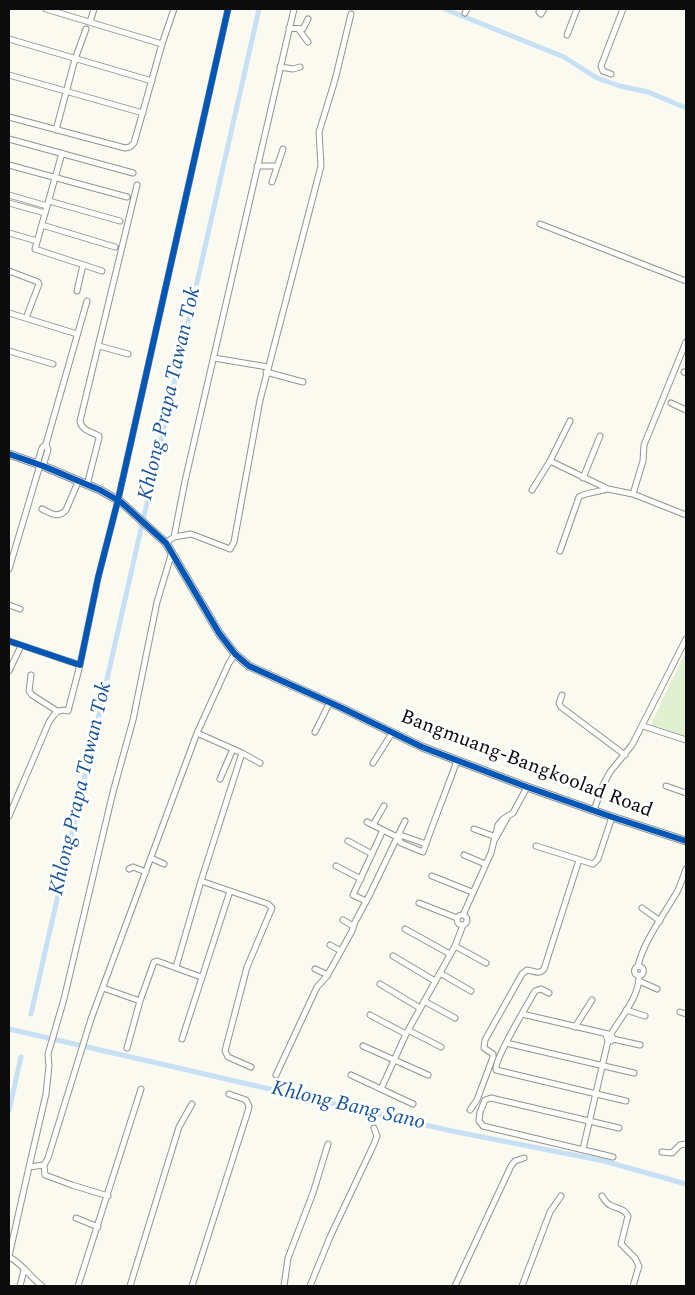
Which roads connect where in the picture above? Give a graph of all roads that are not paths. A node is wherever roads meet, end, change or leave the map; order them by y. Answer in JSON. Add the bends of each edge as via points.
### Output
{"nodes":[{"id":1,"x":46,"y":9,"type":"edge"},
{"id":2,"x":94,"y":9,"type":"edge"},
{"id":3,"x":174,"y":9,"type":"edge"},
{"id":4,"x":228,"y":9,"type":"edge"},
{"id":5,"x":294,"y":9,"type":"edge"},
{"id":6,"x":578,"y":9,"type":"edge"},
{"id":7,"x":623,"y":9,"type":"edge"},
{"id":8,"x":351,"y":14,"type":"dead end"},
{"id":9,"x":308,"y":20,"type":"dead end"},
{"id":10,"x":90,"y":22,"type":"junction"},
{"id":11,"x":289,"y":28,"type":"junction"},
{"id":12,"x":86,"y":29,"type":"dead end"},
{"id":13,"x":299,"y":30,"type":"junction"},
{"id":14,"x":567,"y":35,"type":"dead end"},
{"id":15,"x":9,"y":39,"type":"edge"},
{"id":16,"x":308,"y":42,"type":"dead end"},
{"id":17,"x":162,"y":44,"type":"junction"},
{"id":18,"x":76,"y":59,"type":"junction"},
{"id":19,"x":280,"y":67,"type":"junction"},
{"id":20,"x":300,"y":67,"type":"dead end"},
{"id":21,"x":611,"y":74,"type":"dead end"},
{"id":22,"x":9,"y":75,"type":"edge"},
{"id":23,"x":152,"y":81,"type":"junction"},
{"id":24,"x":66,"y":92,"type":"junction"},
{"id":25,"x":142,"y":113,"type":"junction"},
{"id":26,"x":9,"y":117,"type":"edge"},
{"id":27,"x":56,"y":130,"type":"junction"},
{"id":28,"x":9,"y":139,"type":"edge"},
{"id":29,"x":283,"y":149,"type":"dead end"},
{"id":30,"x":62,"y":153,"type":"junction"},
{"id":31,"x":9,"y":165,"type":"edge"},
{"id":32,"x":257,"y":166,"type":"junction"},
{"id":33,"x":278,"y":166,"type":"junction"},
{"id":34,"x":133,"y":173,"type":"dead end"},
{"id":35,"x":56,"y":177,"type":"junction"},
{"id":36,"x":272,"y":182,"type":"dead end"},
{"id":37,"x":137,"y":185,"type":"dead end"},
{"id":38,"x":9,"y":195,"type":"edge"},
{"id":39,"x":127,"y":197,"type":"dead end"},
{"id":40,"x":9,"y":203,"type":"edge"},
{"id":41,"x":48,"y":203,"type":"junction"},
{"id":42,"x":45,"y":213,"type":"junction"},
{"id":43,"x":120,"y":222,"type":"dead end"},
{"id":44,"x":540,"y":224,"type":"dead end"},
{"id":45,"x":42,"y":225,"type":"junction"},
{"id":46,"x":9,"y":233,"type":"edge"},
{"id":47,"x":37,"y":241,"type":"junction"},
{"id":48,"x":115,"y":247,"type":"dead end"},
{"id":49,"x":83,"y":265,"type":"junction"},
{"id":50,"x":9,"y":271,"type":"edge"},
{"id":51,"x":102,"y":272,"type":"dead end"},
{"id":52,"x":686,"y":281,"type":"edge"},
{"id":53,"x":76,"y":291,"type":"dead end"},
{"id":54,"x":87,"y":301,"type":"dead end"},
{"id":55,"x":9,"y":313,"type":"edge"},
{"id":56,"x":26,"y":318,"type":"junction"},
{"id":57,"x":77,"y":334,"type":"junction"},
{"id":58,"x":686,"y":342,"type":"edge"},
{"id":59,"x":99,"y":346,"type":"junction"},
{"id":60,"x":9,"y":351,"type":"edge"},
{"id":61,"x":128,"y":354,"type":"dead end"},
{"id":62,"x":214,"y":358,"type":"junction"},
{"id":63,"x":54,"y":364,"type":"dead end"},
{"id":64,"x":267,"y":370,"type":"junction"},
{"id":65,"x":303,"y":382,"type":"dead end"},
{"id":66,"x":671,"y":402,"type":"dead end"},
{"id":67,"x":686,"y":410,"type":"edge"},
{"id":68,"x":570,"y":421,"type":"dead end"},
{"id":69,"x":600,"y":436,"type":"dead end"},
{"id":70,"x":9,"y":454,"type":"edge"},
{"id":71,"x":550,"y":461,"type":"junction"},
{"id":72,"x":40,"y":465,"type":"junction"},
{"id":73,"x":583,"y":478,"type":"junction"},
{"id":74,"x":78,"y":482,"type":"junction"},
{"id":75,"x":87,"y":485,"type":"junction"},
{"id":76,"x":608,"y":489,"type":"junction"},
{"id":77,"x":532,"y":490,"type":"dead end"},
{"id":78,"x":633,"y":494,"type":"junction"},
{"id":79,"x":120,"y":501,"type":"junction"},
{"id":80,"x":42,"y":509,"type":"dead end"},
{"id":81,"x":686,"y":515,"type":"edge"},
{"id":82,"x":174,"y":537,"type":"junction"},
{"id":83,"x":164,"y":541,"type":"junction"},
{"id":84,"x":172,"y":551,"type":"junction"},
{"id":85,"x":560,"y":551,"type":"dead end"},
{"id":86,"x":9,"y":569,"type":"edge"},
{"id":87,"x":9,"y":605,"type":"edge"},
{"id":88,"x":20,"y":609,"type":"dead end"},
{"id":89,"x":686,"y":639,"type":"edge"},
{"id":90,"x":9,"y":641,"type":"edge"},
{"id":91,"x":21,"y":646,"type":"junction"},
{"id":92,"x":236,"y":654,"type":"junction"},
{"id":93,"x":80,"y":665,"type":"junction"},
{"id":94,"x":9,"y":671,"type":"edge"},
{"id":95,"x":31,"y":675,"type":"dead end"},
{"id":96,"x":562,"y":695,"type":"dead end"},
{"id":97,"x":330,"y":702,"type":"junction"},
{"id":98,"x":57,"y":711,"type":"junction"},
{"id":99,"x":643,"y":726,"type":"junction"},
{"id":100,"x":315,"y":732,"type":"dead end"},
{"id":101,"x":197,"y":733,"type":"junction"},
{"id":102,"x":392,"y":733,"type":"junction"},
{"id":103,"x":686,"y":740,"type":"edge"},
{"id":104,"x":233,"y":749,"type":"junction"},
{"id":105,"x":242,"y":753,"type":"junction"},
{"id":106,"x":625,"y":755,"type":"junction"},
{"id":107,"x":457,"y":760,"type":"junction"},
{"id":108,"x":373,"y":762,"type":"dead end"},
{"id":109,"x":260,"y":763,"type":"dead end"},
{"id":110,"x":220,"y":779,"type":"dead end"},
{"id":111,"x":666,"y":786,"type":"dead end"},
{"id":112,"x":527,"y":787,"type":"junction"},
{"id":113,"x":686,"y":793,"type":"edge"},
{"id":114,"x":384,"y":806,"type":"dead end"},
{"id":115,"x":594,"y":810,"type":"junction"},
{"id":116,"x":9,"y":816,"type":"edge"},
{"id":117,"x":612,"y":817,"type":"junction"},
{"id":118,"x":405,"y":821,"type":"dead end"},
{"id":119,"x":367,"y":822,"type":"dead end"},
{"id":120,"x":373,"y":825,"type":"junction"},
{"id":121,"x":474,"y":829,"type":"dead end"},
{"id":122,"x":383,"y":830,"type":"junction"},
{"id":123,"x":397,"y":838,"type":"junction"},
{"id":124,"x":494,"y":838,"type":"junction"},
{"id":125,"x":348,"y":841,"type":"dead end"},
{"id":126,"x":686,"y":841,"type":"edge"},
{"id":127,"x":426,"y":844,"type":"junction"},
{"id":128,"x":536,"y":846,"type":"dead end"},
{"id":129,"x":372,"y":854,"type":"junction"},
{"id":130,"x":464,"y":855,"type":"dead end"},
{"id":131,"x":151,"y":858,"type":"junction"},
{"id":132,"x":579,"y":860,"type":"junction"},
{"id":133,"x":164,"y":864,"type":"dead end"},
{"id":134,"x":485,"y":864,"type":"junction"},
{"id":135,"x":336,"y":866,"type":"dead end"},
{"id":136,"x":129,"y":869,"type":"dead end"},
{"id":137,"x":686,"y":869,"type":"edge"},
{"id":138,"x":146,"y":872,"type":"junction"},
{"id":139,"x":432,"y":876,"type":"dead end"},
{"id":140,"x":361,"y":879,"type":"junction"},
{"id":141,"x":201,"y":881,"type":"junction"},
{"id":142,"x":230,"y":891,"type":"junction"},
{"id":143,"x":472,"y":892,"type":"junction"},
{"id":144,"x":366,"y":901,"type":"junction"},
{"id":145,"x":419,"y":903,"type":"dead end"},
{"id":146,"x":642,"y":908,"type":"dead end"},
{"id":147,"x":463,"y":915,"type":"junction"},
{"id":148,"x":457,"y":918,"type":"junction"},
{"id":149,"x":343,"y":920,"type":"dead end"},
{"id":150,"x":660,"y":921,"type":"junction"},
{"id":151,"x":463,"y":925,"type":"junction"},
{"id":152,"x":354,"y":926,"type":"junction"},
{"id":153,"x":405,"y":929,"type":"dead end"},
{"id":154,"x":330,"y":945,"type":"dead end"},
{"id":155,"x":455,"y":946,"type":"junction"},
{"id":156,"x":341,"y":951,"type":"junction"},
{"id":157,"x":450,"y":954,"type":"junction"},
{"id":158,"x":393,"y":956,"type":"dead end"},
{"id":159,"x":486,"y":963,"type":"dead end"},
{"id":160,"x":176,"y":967,"type":"junction"},
{"id":161,"x":315,"y":969,"type":"dead end"},
{"id":162,"x":440,"y":973,"type":"junction"},
{"id":163,"x":328,"y":975,"type":"junction"},
{"id":164,"x":201,"y":977,"type":"junction"},
{"id":165,"x":639,"y":978,"type":"junction"},
{"id":166,"x":435,"y":981,"type":"junction"},
{"id":167,"x":380,"y":984,"type":"dead end"},
{"id":168,"x":103,"y":988,"type":"junction"},
{"id":169,"x":657,"y":989,"type":"dead end"},
{"id":170,"x":471,"y":990,"type":"dead end"},
{"id":171,"x":549,"y":993,"type":"dead end"},
{"id":172,"x":592,"y":1000,"type":"dead end"},
{"id":173,"x":140,"y":1001,"type":"junction"},
{"id":174,"x":424,"y":1001,"type":"junction"},
{"id":175,"x":420,"y":1008,"type":"junction"},
{"id":176,"x":626,"y":1010,"type":"junction"},
{"id":177,"x":680,"y":1012,"type":"dead end"},
{"id":178,"x":522,"y":1014,"type":"junction"},
{"id":179,"x":686,"y":1014,"type":"edge"},
{"id":180,"x":370,"y":1015,"type":"dead end"},
{"id":181,"x":645,"y":1016,"type":"dead end"},
{"id":182,"x":455,"y":1018,"type":"dead end"},
{"id":183,"x":575,"y":1027,"type":"junction"},
{"id":184,"x":407,"y":1032,"type":"junction"},
{"id":185,"x":610,"y":1037,"type":"junction"},
{"id":186,"x":182,"y":1039,"type":"dead end"},
{"id":187,"x":506,"y":1043,"type":"junction"},
{"id":188,"x":640,"y":1045,"type":"dead end"},
{"id":189,"x":363,"y":1046,"type":"dead end"},
{"id":190,"x":441,"y":1047,"type":"dead end"},
{"id":191,"x":127,"y":1048,"type":"dead end"},
{"id":192,"x":394,"y":1060,"type":"junction"},
{"id":193,"x":602,"y":1065,"type":"junction"},
{"id":194,"x":251,"y":1067,"type":"dead end"},
{"id":195,"x":634,"y":1073,"type":"dead end"},
{"id":196,"x":276,"y":1074,"type":"dead end"},
{"id":197,"x":351,"y":1075,"type":"dead end"},
{"id":198,"x":428,"y":1076,"type":"dead end"},
{"id":199,"x":141,"y":1089,"type":"dead end"},
{"id":200,"x":381,"y":1089,"type":"junction"},
{"id":201,"x":228,"y":1094,"type":"dead end"},
{"id":202,"x":596,"y":1094,"type":"junction"},
{"id":203,"x":626,"y":1101,"type":"dead end"},
{"id":204,"x":192,"y":1104,"type":"dead end"},
{"id":205,"x":413,"y":1104,"type":"dead end"},
{"id":206,"x":470,"y":1110,"type":"dead end"},
{"id":207,"x":589,"y":1121,"type":"junction"},
{"id":208,"x":374,"y":1128,"type":"dead end"},
{"id":209,"x":619,"y":1128,"type":"dead end"},
{"id":210,"x":328,"y":1144,"type":"dead end"},
{"id":211,"x":686,"y":1144,"type":"edge"},
{"id":212,"x":583,"y":1149,"type":"junction"},
{"id":213,"x":662,"y":1152,"type":"dead end"},
{"id":214,"x":613,"y":1157,"type":"dead end"},
{"id":215,"x":524,"y":1158,"type":"dead end"},
{"id":216,"x":44,"y":1165,"type":"junction"},
{"id":217,"x":29,"y":1168,"type":"junction"},
{"id":218,"x":108,"y":1196,"type":"junction"},
{"id":219,"x":561,"y":1196,"type":"dead end"},
{"id":220,"x":602,"y":1196,"type":"dead end"},
{"id":221,"x":76,"y":1218,"type":"dead end"},
{"id":222,"x":98,"y":1227,"type":"junction"},
{"id":223,"x":9,"y":1257,"type":"edge"},
{"id":224,"x":24,"y":1270,"type":"junction"},
{"id":225,"x":20,"y":1286,"type":"edge"},
{"id":226,"x":42,"y":1286,"type":"edge"},
{"id":227,"x":78,"y":1286,"type":"edge"},
{"id":228,"x":130,"y":1286,"type":"edge"},
{"id":229,"x":192,"y":1286,"type":"edge"},
{"id":230,"x":284,"y":1286,"type":"edge"},
{"id":231,"x":310,"y":1286,"type":"edge"},
{"id":232,"x":455,"y":1286,"type":"edge"},
{"id":233,"x":522,"y":1286,"type":"edge"},
{"id":234,"x":633,"y":1286,"type":"edge"}],
"edges":[{"from":1,"to":10,"type":"street"},
{"from":2,"to":10,"type":"street"},
{"from":3,"to":17,"type":"street"},
{"from":4,"to":79,"type":"street"},
{"from":5,"to":11,"type":"street"},
{"from":6,"to":14,"type":"street"},
{"from":7,"to":21,"type":"street","via":[[601,66],[603,71]]},
{"from":8,"to":64,"type":"street","via":[[319,132],[321,166]]},
{"from":9,"to":13,"type":"street"},
{"from":10,"to":17,"type":"street"},
{"from":11,"to":13,"type":"street"},
{"from":11,"to":19,"type":"street"},
{"from":12,"to":18,"type":"street"},
{"from":13,"to":16,"type":"street"},
{"from":15,"to":18,"type":"street"},
{"from":17,"to":23,"type":"street"},
{"from":18,"to":23,"type":"street"},
{"from":18,"to":24,"type":"street"},
{"from":19,"to":20,"type":"street"},
{"from":19,"to":32,"type":"street"},
{"from":22,"to":24,"type":"street"},
{"from":23,"to":25,"type":"street"},
{"from":24,"to":25,"type":"street"},
{"from":24,"to":27,"type":"street"},
{"from":25,"to":27,"type":"street","via":[[134,143],[127,148]]},
{"from":26,"to":27,"type":"street"},
{"from":28,"to":30,"type":"street"},
{"from":29,"to":33,"type":"street"},
{"from":30,"to":34,"type":"street"},
{"from":30,"to":35,"type":"street"},
{"from":31,"to":35,"type":"street"},
{"from":32,"to":33,"type":"street"},
{"from":32,"to":62,"type":"street"},
{"from":33,"to":36,"type":"street"},
{"from":35,"to":39,"type":"street"},
{"from":35,"to":41,"type":"street"},
{"from":37,"to":59,"type":"street"},
{"from":38,"to":41,"type":"street"},
{"from":40,"to":42,"type":"street"},
{"from":41,"to":42,"type":"street"},
{"from":41,"to":43,"type":"street"},
{"from":42,"to":45,"type":"street"},
{"from":44,"to":52,"type":"street"},
{"from":45,"to":47,"type":"street"},
{"from":45,"to":48,"type":"street"},
{"from":46,"to":47,"type":"street"},
{"from":47,"to":49,"type":"street","via":[[36,250]]},
{"from":49,"to":51,"type":"street"},
{"from":49,"to":53,"type":"street"},
{"from":50,"to":56,"type":"street","via":[[39,284]]},
{"from":54,"to":57,"type":"street"},
{"from":55,"to":56,"type":"street"},
{"from":56,"to":57,"type":"street"},
{"from":57,"to":72,"type":"street","via":[[46,444],[42,448]]},
{"from":58,"to":78,"type":"street","via":[[644,445],[644,461]]},
{"from":59,"to":61,"type":"street"},
{"from":59,"to":75,"type":"street","via":[[80,421],[81,426],[99,437]]},
{"from":60,"to":63,"type":"street"},
{"from":62,"to":64,"type":"street"},
{"from":62,"to":82,"type":"street"},
{"from":64,"to":65,"type":"street"},
{"from":64,"to":82,"type":"street","via":[[232,547],[191,534]]},
{"from":66,"to":67,"type":"street"},
{"from":68,"to":71,"type":"street"},
{"from":69,"to":73,"type":"street"},
{"from":70,"to":72,"type":"street","name":"Bangmuang-Bangkoolad Road"},
{"from":71,"to":73,"type":"street"},
{"from":71,"to":77,"type":"street"},
{"from":72,"to":74,"type":"street","name":"Bangmuang-Bangkoolad Road"},
{"from":72,"to":86,"type":"street"},
{"from":73,"to":76,"type":"street"},
{"from":74,"to":75,"type":"street","name":"Bangmuang-Bangkoolad Road"},
{"from":74,"to":80,"type":"street","via":[[62,514]]},
{"from":75,"to":79,"type":"street","name":"Bangmuang-Bangkoolad Road"},
{"from":76,"to":78,"type":"street"},
{"from":76,"to":85,"type":"street","via":[[579,497]]},
{"from":78,"to":81,"type":"street"},
{"from":79,"to":83,"type":"street","name":"Bangmuang-Bangkoolad Road"},
{"from":79,"to":93,"type":"street","via":[[98,578]]},
{"from":82,"to":83,"type":"street"},
{"from":83,"to":84,"type":"street","name":"Bangmuang-Bangkoolad Road"},
{"from":84,"to":92,"type":"street","name":"Bangmuang-Bangkoolad Road","via":[[219,633]]},
{"from":84,"to":217,"type":"street","via":[[134,720],[48,1054],[46,1094]]},
{"from":87,"to":88,"type":"street"},
{"from":89,"to":99,"type":"street"},
{"from":90,"to":91,"type":"street"},
{"from":91,"to":93,"type":"street"},
{"from":91,"to":94,"type":"street"},
{"from":92,"to":97,"type":"street","name":"Bangmuang-Bangkoolad Road","via":[[249,666]]},
{"from":92,"to":101,"type":"street"},
{"from":93,"to":98,"type":"street","via":[[68,711]]},
{"from":95,"to":98,"type":"street","via":[[29,692]]},
{"from":96,"to":106,"type":"street","via":[[561,707]]},
{"from":97,"to":100,"type":"street"},
{"from":97,"to":102,"type":"street","name":"Bangmuang-Bangkoolad Road"},
{"from":98,"to":116,"type":"street"},
{"from":99,"to":103,"type":"street"},
{"from":99,"to":106,"type":"street"},
{"from":101,"to":104,"type":"street"},
{"from":101,"to":131,"type":"street"},
{"from":102,"to":107,"type":"street","name":"Bangmuang-Bangkoolad Road"},
{"from":102,"to":108,"type":"street"},
{"from":104,"to":105,"type":"street"},
{"from":104,"to":110,"type":"street"},
{"from":105,"to":109,"type":"street"},
{"from":105,"to":141,"type":"street"},
{"from":106,"to":115,"type":"street","via":[[606,778]]},
{"from":107,"to":112,"type":"street","name":"Bangmuang-Bangkoolad Road"},
{"from":107,"to":127,"type":"street"},
{"from":111,"to":113,"type":"street"},
{"from":112,"to":115,"type":"street","name":"Bangmuang-Bangkoolad Road"},
{"from":112,"to":124,"type":"street","via":[[516,810],[498,825]]},
{"from":114,"to":120,"type":"street"},
{"from":115,"to":117,"type":"street","name":"Bangmuang-Bangkoolad Road"},
{"from":117,"to":126,"type":"street","name":"Bangmuang-Bangkoolad Road"},
{"from":117,"to":132,"type":"street","via":[[598,859],[593,864]]},
{"from":118,"to":123,"type":"street"},
{"from":119,"to":120,"type":"street"},
{"from":120,"to":122,"type":"street"},
{"from":121,"to":124,"type":"street"},
{"from":122,"to":123,"type":"street"},
{"from":122,"to":129,"type":"street"},
{"from":123,"to":127,"type":"street","via":[[403,836]]},
{"from":123,"to":127,"type":"street","via":[[401,843],[423,852]]},
{"from":123,"to":144,"type":"street"},
{"from":124,"to":134,"type":"street"},
{"from":125,"to":129,"type":"street"},
{"from":128,"to":132,"type":"street"},
{"from":129,"to":140,"type":"street"},
{"from":130,"to":134,"type":"street"},
{"from":131,"to":133,"type":"street"},
{"from":131,"to":138,"type":"street"},
{"from":132,"to":206,"type":"street","via":[[544,969],[537,973],[527,970],[522,974],[486,1040],[484,1048],[494,1057],[478,1100]]},
{"from":134,"to":143,"type":"street"},
{"from":135,"to":140,"type":"street"},
{"from":136,"to":138,"type":"street","via":[[133,867]]},
{"from":137,"to":150,"type":"street"},
{"from":138,"to":168,"type":"street"},
{"from":139,"to":143,"type":"street"},
{"from":140,"to":144,"type":"street","via":[[353,895]]},
{"from":141,"to":142,"type":"street"},
{"from":141,"to":160,"type":"street"},
{"from":142,"to":164,"type":"street"},
{"from":142,"to":194,"type":"street","via":[[272,908],[247,967],[225,1051],[228,1057]]},
{"from":143,"to":147,"type":"street"},
{"from":144,"to":152,"type":"street"},
{"from":145,"to":148,"type":"street"},
{"from":146,"to":150,"type":"street"},
{"from":147,"to":148,"type":"street"},
{"from":147,"to":151,"type":"street","via":[[468,920]]},
{"from":148,"to":151,"type":"street"},
{"from":149,"to":152,"type":"street"},
{"from":150,"to":165,"type":"street","via":[[639,960],[638,966],[643,969]]},
{"from":151,"to":155,"type":"street"},
{"from":152,"to":156,"type":"street"},
{"from":153,"to":157,"type":"street"},
{"from":154,"to":156,"type":"street"},
{"from":155,"to":157,"type":"street"},
{"from":155,"to":159,"type":"street"},
{"from":156,"to":163,"type":"street"},
{"from":157,"to":162,"type":"street"},
{"from":158,"to":166,"type":"street"},
{"from":160,"to":164,"type":"street"},
{"from":160,"to":173,"type":"street","via":[[154,962]]},
{"from":161,"to":163,"type":"street"},
{"from":162,"to":166,"type":"street"},
{"from":162,"to":170,"type":"street"},
{"from":163,"to":196,"type":"street","via":[[317,987]]},
{"from":164,"to":186,"type":"street"},
{"from":165,"to":169,"type":"street"},
{"from":165,"to":176,"type":"street"},
{"from":166,"to":174,"type":"street"},
{"from":167,"to":175,"type":"street"},
{"from":168,"to":173,"type":"street"},
{"from":168,"to":216,"type":"street"},
{"from":171,"to":178,"type":"street","via":[[536,990]]},
{"from":172,"to":183,"type":"street"},
{"from":173,"to":191,"type":"street"},
{"from":174,"to":175,"type":"street"},
{"from":174,"to":182,"type":"street"},
{"from":175,"to":184,"type":"street"},
{"from":176,"to":181,"type":"street"},
{"from":176,"to":185,"type":"street"},
{"from":177,"to":179,"type":"street"},
{"from":178,"to":183,"type":"street"},
{"from":178,"to":187,"type":"street"},
{"from":180,"to":184,"type":"street"},
{"from":183,"to":185,"type":"street"},
{"from":184,"to":190,"type":"street"},
{"from":184,"to":192,"type":"street"},
{"from":185,"to":188,"type":"street"},
{"from":185,"to":193,"type":"street"},
{"from":187,"to":193,"type":"street"},
{"from":187,"to":202,"type":"street","via":[[495,1068],[498,1071]]},
{"from":189,"to":192,"type":"street"},
{"from":192,"to":198,"type":"street"},
{"from":192,"to":200,"type":"street"},
{"from":193,"to":195,"type":"street"},
{"from":193,"to":202,"type":"street"},
{"from":197,"to":200,"type":"street"},
{"from":199,"to":218,"type":"street"},
{"from":200,"to":205,"type":"street"},
{"from":201,"to":229,"type":"street","via":[[246,1100],[249,1106]]},
{"from":202,"to":203,"type":"street"},
{"from":202,"to":207,"type":"street"},
{"from":204,"to":228,"type":"street","via":[[180,1128]]},
{"from":207,"to":209,"type":"street"},
{"from":207,"to":212,"type":"street"},
{"from":207,"to":212,"type":"street","via":[[491,1098],[485,1100],[480,1112],[479,1121],[483,1126]]},
{"from":208,"to":231,"type":"street","via":[[377,1136],[374,1144]]},
{"from":210,"to":230,"type":"street","via":[[288,1258]]},
{"from":211,"to":213,"type":"street","via":[[674,1152]]},
{"from":212,"to":214,"type":"street"},
{"from":215,"to":232,"type":"street","via":[[510,1166]]},
{"from":216,"to":217,"type":"street"},
{"from":216,"to":218,"type":"street","via":[[45,1175]]},
{"from":217,"to":223,"type":"street"},
{"from":218,"to":222,"type":"street"},
{"from":219,"to":233,"type":"street","via":[[550,1212]]},
{"from":220,"to":234,"type":"street","via":[[608,1204],[627,1213],[621,1244],[639,1266]]},
{"from":221,"to":222,"type":"street"},
{"from":222,"to":227,"type":"street"},
{"from":223,"to":224,"type":"street"},
{"from":224,"to":225,"type":"street"},
{"from":224,"to":226,"type":"street"}]}
